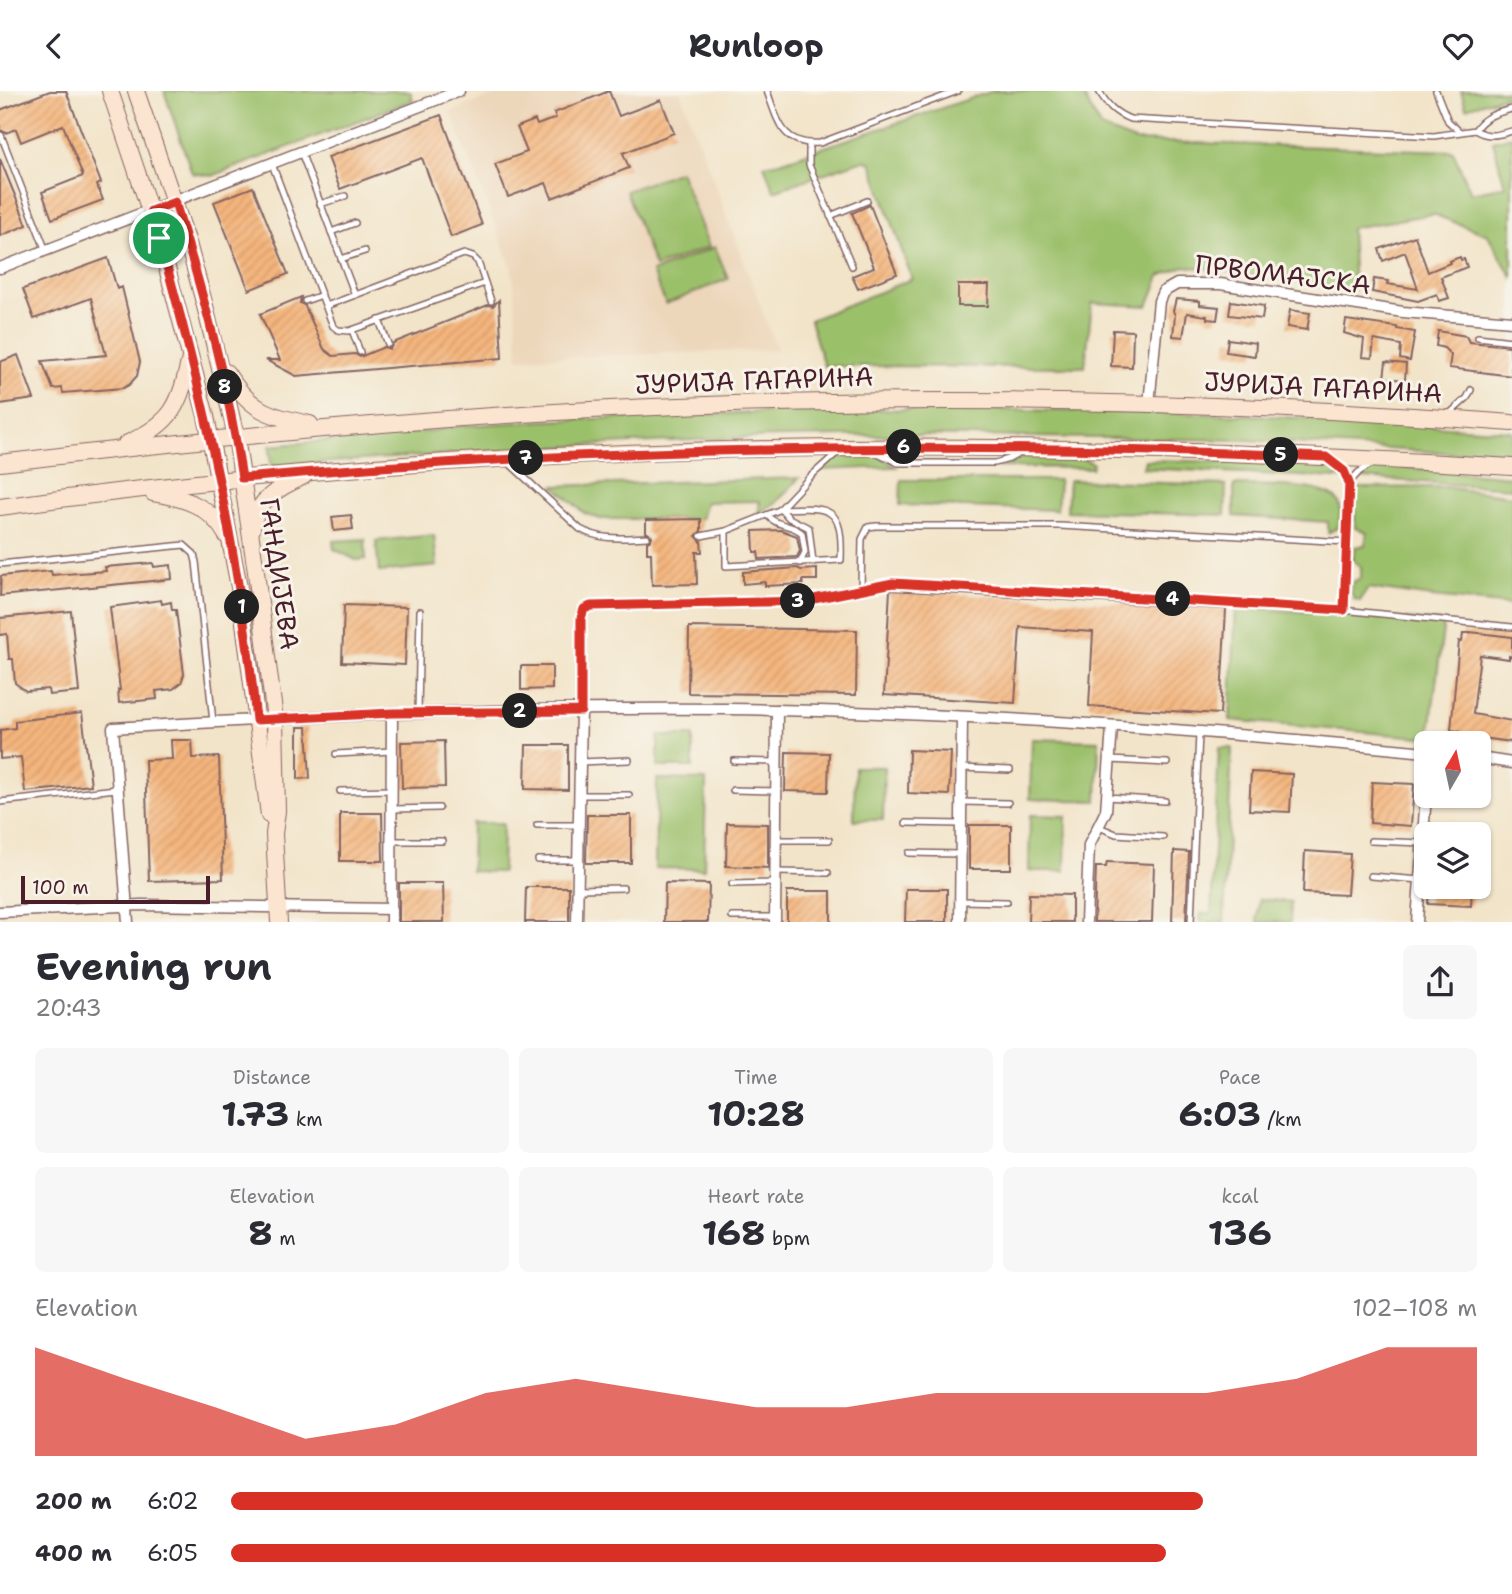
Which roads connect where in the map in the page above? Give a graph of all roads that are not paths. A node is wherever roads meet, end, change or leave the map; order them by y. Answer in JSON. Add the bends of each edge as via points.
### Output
{"nodes":[{"id":1,"x":110,"y":91,"type":"edge"},
{"id":2,"x":136,"y":91,"type":"edge"},
{"id":3,"x":459,"y":91,"type":"edge"},
{"id":4,"x":767,"y":91,"type":"edge"},
{"id":5,"x":958,"y":91,"type":"edge"},
{"id":6,"x":1099,"y":91,"type":"edge"},
{"id":7,"x":1436,"y":91,"type":"edge"},
{"id":8,"x":1512,"y":109,"type":"edge"},
{"id":9,"x":1475,"y":130,"type":"junction"},
{"id":10,"x":1459,"y":131,"type":"junction"},
{"id":11,"x":1512,"y":131,"type":"edge"},
{"id":12,"x":1,"y":135,"type":"edge"},
{"id":13,"x":808,"y":144,"type":"junction"},
{"id":14,"x":301,"y":152,"type":"junction"},
{"id":15,"x":272,"y":164,"type":"junction"},
{"id":16,"x":345,"y":196,"type":"dead end"},
{"id":17,"x":867,"y":201,"type":"dead end"},
{"id":18,"x":175,"y":202,"type":"junction"},
{"id":19,"x":320,"y":204,"type":"junction"},
{"id":20,"x":151,"y":211,"type":"junction"},
{"id":21,"x":831,"y":216,"type":"junction"},
{"id":22,"x":355,"y":223,"type":"dead end"},
{"id":23,"x":331,"y":232,"type":"junction"},
{"id":24,"x":46,"y":251,"type":"junction"},
{"id":25,"x":365,"y":251,"type":"dead end"},
{"id":26,"x":341,"y":259,"type":"junction"},
{"id":27,"x":852,"y":266,"type":"dead end"},
{"id":28,"x":0,"y":268,"type":"edge"},
{"id":29,"x":485,"y":283,"type":"junction"},
{"id":30,"x":322,"y":295,"type":"junction"},
{"id":31,"x":355,"y":295,"type":"junction"},
{"id":32,"x":491,"y":301,"type":"dead end"},
{"id":33,"x":305,"y":302,"type":"dead end"},
{"id":34,"x":326,"y":306,"type":"junction"},
{"id":35,"x":379,"y":320,"type":"junction"},
{"id":36,"x":1512,"y":321,"type":"edge"},
{"id":37,"x":352,"y":330,"type":"junction"},
{"id":38,"x":1478,"y":337,"type":"dead end"},
{"id":39,"x":1512,"y":341,"type":"edge"},
{"id":40,"x":388,"y":344,"type":"dead end"},
{"id":41,"x":360,"y":352,"type":"dead end"},
{"id":42,"x":190,"y":356,"type":"junction"},
{"id":43,"x":219,"y":360,"type":"junction"},
{"id":44,"x":1471,"y":390,"type":"dead end"},
{"id":45,"x":1149,"y":404,"type":"junction"},
{"id":46,"x":1442,"y":418,"type":"junction"},
{"id":47,"x":1512,"y":423,"type":"edge"},
{"id":48,"x":329,"y":428,"type":"junction"},
{"id":49,"x":236,"y":436,"type":"junction"},
{"id":50,"x":211,"y":439,"type":"junction"},
{"id":51,"x":846,"y":447,"type":"junction"},
{"id":52,"x":114,"y":449,"type":"junction"},
{"id":53,"x":1326,"y":457,"type":"junction"},
{"id":54,"x":505,"y":459,"type":"junction"},
{"id":55,"x":1386,"y":460,"type":"junction"},
{"id":56,"x":0,"y":463,"type":"edge"},
{"id":57,"x":1512,"y":467,"type":"edge"},
{"id":58,"x":313,"y":472,"type":"junction"},
{"id":59,"x":242,"y":478,"type":"junction"},
{"id":60,"x":219,"y":480,"type":"junction"},
{"id":61,"x":1349,"y":483,"type":"junction"},
{"id":62,"x":123,"y":490,"type":"junction"},
{"id":63,"x":0,"y":507,"type":"edge"},
{"id":64,"x":781,"y":509,"type":"junction"},
{"id":65,"x":767,"y":515,"type":"junction"},
{"id":66,"x":726,"y":531,"type":"junction"},
{"id":67,"x":701,"y":536,"type":"dead end"},
{"id":68,"x":647,"y":537,"type":"dead end"},
{"id":69,"x":252,"y":541,"type":"junction"},
{"id":70,"x":1347,"y":542,"type":"junction"},
{"id":71,"x":231,"y":543,"type":"junction"},
{"id":72,"x":813,"y":562,"type":"junction"},
{"id":73,"x":0,"y":563,"type":"edge"},
{"id":74,"x":800,"y":563,"type":"junction"},
{"id":75,"x":861,"y":590,"type":"junction"},
{"id":76,"x":1344,"y":610,"type":"junction"},
{"id":77,"x":420,"y":611,"type":"dead end"},
{"id":78,"x":1512,"y":627,"type":"edge"},
{"id":79,"x":777,"y":710,"type":"junction"},
{"id":80,"x":581,"y":711,"type":"junction"},
{"id":81,"x":418,"y":712,"type":"junction"},
{"id":82,"x":392,"y":713,"type":"junction"},
{"id":83,"x":962,"y":717,"type":"junction"},
{"id":84,"x":275,"y":719,"type":"junction"},
{"id":85,"x":256,"y":720,"type":"junction"},
{"id":86,"x":213,"y":722,"type":"junction"},
{"id":87,"x":1112,"y":727,"type":"junction"},
{"id":88,"x":1199,"y":733,"type":"junction"},
{"id":89,"x":392,"y":751,"type":"junction"},
{"id":90,"x":1414,"y":751,"type":"edge"},
{"id":91,"x":336,"y":754,"type":"dead end"},
{"id":92,"x":629,"y":760,"type":"dead end"},
{"id":93,"x":1491,"y":760,"type":"edge"},
{"id":94,"x":734,"y":761,"type":"dead end"},
{"id":95,"x":1110,"y":761,"type":"junction"},
{"id":96,"x":580,"y":762,"type":"junction"},
{"id":97,"x":777,"y":762,"type":"junction"},
{"id":98,"x":1167,"y":763,"type":"dead end"},
{"id":99,"x":1512,"y":763,"type":"edge"},
{"id":100,"x":961,"y":768,"type":"junction"},
{"id":101,"x":1010,"y":770,"type":"dead end"},
{"id":102,"x":116,"y":789,"type":"junction"},
{"id":103,"x":392,"y":790,"type":"junction"},
{"id":104,"x":733,"y":790,"type":"dead end"},
{"id":105,"x":340,"y":791,"type":"dead end"},
{"id":106,"x":776,"y":791,"type":"junction"},
{"id":107,"x":629,"y":795,"type":"dead end"},
{"id":108,"x":579,"y":796,"type":"junction"},
{"id":109,"x":1108,"y":797,"type":"junction"},
{"id":110,"x":1165,"y":801,"type":"dead end"},
{"id":111,"x":0,"y":802,"type":"edge"},
{"id":112,"x":961,"y":802,"type":"junction"},
{"id":113,"x":1008,"y":803,"type":"dead end"},
{"id":114,"x":439,"y":808,"type":"dead end"},
{"id":115,"x":392,"y":809,"type":"junction"},
{"id":116,"x":906,"y":823,"type":"dead end"},
{"id":117,"x":579,"y":824,"type":"junction"},
{"id":118,"x":961,"y":824,"type":"junction"},
{"id":119,"x":537,"y":825,"type":"dead end"},
{"id":120,"x":1099,"y":827,"type":"junction"},
{"id":121,"x":274,"y":834,"type":"junction"},
{"id":122,"x":1163,"y":837,"type":"dead end"},
{"id":123,"x":776,"y":840,"type":"junction"},
{"id":124,"x":829,"y":840,"type":"dead end"},
{"id":125,"x":392,"y":841,"type":"junction"},
{"id":126,"x":442,"y":841,"type":"dead end"},
{"id":127,"x":1371,"y":841,"type":"dead end"},
{"id":128,"x":1414,"y":843,"type":"edge"},
{"id":129,"x":909,"y":853,"type":"dead end"},
{"id":130,"x":960,"y":854,"type":"junction"},
{"id":131,"x":538,"y":860,"type":"dead end"},
{"id":132,"x":578,"y":860,"type":"junction"},
{"id":133,"x":828,"y":873,"type":"dead end"},
{"id":134,"x":1371,"y":876,"type":"dead end"},
{"id":135,"x":775,"y":878,"type":"junction"},
{"id":136,"x":1414,"y":880,"type":"edge"},
{"id":137,"x":732,"y":884,"type":"dead end"},
{"id":138,"x":623,"y":888,"type":"dead end"},
{"id":139,"x":578,"y":889,"type":"junction"},
{"id":140,"x":1419,"y":899,"type":"edge"},
{"id":141,"x":960,"y":901,"type":"junction"},
{"id":142,"x":1007,"y":902,"type":"dead end"},
{"id":143,"x":0,"y":905,"type":"edge"},
{"id":144,"x":127,"y":905,"type":"junction"},
{"id":145,"x":391,"y":909,"type":"junction"},
{"id":146,"x":0,"y":912,"type":"edge"},
{"id":147,"x":279,"y":914,"type":"edge"},
{"id":148,"x":732,"y":917,"type":"dead end"},
{"id":149,"x":775,"y":920,"type":"edge"},
{"id":150,"x":128,"y":922,"type":"edge"},
{"id":151,"x":391,"y":922,"type":"edge"},
{"id":152,"x":577,"y":922,"type":"edge"},
{"id":153,"x":960,"y":922,"type":"edge"},
{"id":154,"x":1086,"y":922,"type":"edge"},
{"id":155,"x":1191,"y":922,"type":"edge"},
{"id":156,"x":1417,"y":922,"type":"edge"}],
"edges":[{"from":1,"to":20,"type":"main road","name":"ГАНДИЈЕВА"},
{"from":2,"to":18,"type":"main road","name":"ГАНДИЈЕВА"},
{"from":3,"to":14,"type":"street"},
{"from":4,"to":13,"type":"lane","via":[[780,127],[796,141]]},
{"from":5,"to":13,"type":"lane"},
{"from":6,"to":10,"type":"lane","via":[[1111,109],[1130,119],[1434,136]]},
{"from":7,"to":10,"type":"lane","via":[[1448,121]]},
{"from":8,"to":9,"type":"lane","via":[[1490,116]]},
{"from":9,"to":10,"type":"lane"},
{"from":9,"to":11,"type":"lane","via":[[1485,136]]},
{"from":12,"to":24,"type":"lane"},
{"from":13,"to":21,"type":"lane","via":[[809,165]]},
{"from":14,"to":15,"type":"street"},
{"from":14,"to":19,"type":"lane"},
{"from":15,"to":18,"type":"street"},
{"from":15,"to":30,"type":"lane"},
{"from":16,"to":19,"type":"lane"},
{"from":17,"to":21,"type":"lane"},
{"from":18,"to":20,"type":"street"},
{"from":18,"to":43,"type":"main road","name":"ГАНДИЈЕВА"},
{"from":19,"to":23,"type":"lane"},
{"from":20,"to":24,"type":"street"},
{"from":20,"to":42,"type":"main road","name":"ГАНДИЈЕВА"},
{"from":21,"to":27,"type":"lane"},
{"from":22,"to":23,"type":"lane"},
{"from":23,"to":26,"type":"lane"},
{"from":24,"to":28,"type":"street"},
{"from":25,"to":26,"type":"lane"},
{"from":26,"to":31,"type":"lane"},
{"from":29,"to":31,"type":"lane","via":[[476,259],[464,254]]},
{"from":29,"to":32,"type":"lane"},
{"from":29,"to":35,"type":"lane"},
{"from":30,"to":33,"type":"lane"},
{"from":30,"to":34,"type":"lane"},
{"from":31,"to":34,"type":"lane"},
{"from":34,"to":37,"type":"lane","via":[[335,329]]},
{"from":35,"to":37,"type":"lane"},
{"from":35,"to":40,"type":"lane"},
{"from":36,"to":45,"type":"street","name":"ПРВОМАЈСКА","via":[[1404,312],[1220,284],[1177,284],[1159,300]]},
{"from":37,"to":41,"type":"lane"},
{"from":38,"to":39,"type":"lane"},
{"from":42,"to":50,"type":"main road","name":"ГАНДИЈЕВА"},
{"from":42,"to":52,"type":"main road","via":[[175,409],[154,429]]},
{"from":43,"to":48,"type":"main road","via":[[236,387],[264,413]]},
{"from":43,"to":49,"type":"main road","name":"ГАНДИЈЕВА"},
{"from":44,"to":46,"type":"lane"},
{"from":45,"to":46,"type":"main road","name":"ЈУРИЈА ГАГАРИНА"},
{"from":45,"to":48,"type":"main road","name":"ЈУРИЈА ГАГАРИНА","via":[[992,400],[774,403]]},
{"from":46,"to":47,"type":"main road","name":"ЈУРИЈА ГАГАРИНА"},
{"from":48,"to":49,"type":"main road","name":"ЈУРИЈА ГАГАРИНА"},
{"from":49,"to":50,"type":"main road","name":"ЈУРИЈА ГАГАРИНА"},
{"from":49,"to":59,"type":"main road","name":"ГАНДИЈЕВА"},
{"from":50,"to":52,"type":"main road","name":"ЈУРИЈА ГАГАРИНА"},
{"from":50,"to":60,"type":"main road","name":"ГАНДИЈЕВА"},
{"from":51,"to":53,"type":"main road","via":[[1027,447]]},
{"from":51,"to":54,"type":"main road"},
{"from":51,"to":64,"type":"lane","via":[[810,476]]},
{"from":52,"to":56,"type":"main road","name":"ЈУРИЈА ГАГАРИНА"},
{"from":53,"to":55,"type":"main road"},
{"from":53,"to":61,"type":"lane","via":[[1344,471]]},
{"from":54,"to":58,"type":"main road"},
{"from":54,"to":68,"type":"lane","via":[[580,529],[603,538]]},
{"from":55,"to":57,"type":"main road"},
{"from":55,"to":61,"type":"lane","via":[[1363,469]]},
{"from":58,"to":59,"type":"main road"},
{"from":58,"to":69,"type":"main road","via":[[264,500],[252,525]]},
{"from":59,"to":60,"type":"main road"},
{"from":59,"to":69,"type":"main road","name":"ГАНДИЈЕВА"},
{"from":60,"to":62,"type":"main road"},
{"from":60,"to":71,"type":"main road","name":"ГАНДИЈЕВА"},
{"from":61,"to":70,"type":"lane"},
{"from":62,"to":63,"type":"main road"},
{"from":62,"to":71,"type":"main road","via":[[190,501],[210,514]]},
{"from":64,"to":65,"type":"lane"},
{"from":64,"to":72,"type":"lane","via":[[810,531]]},
{"from":64,"to":72,"type":"lane","via":[[819,508],[839,522],[841,560]]},
{"from":65,"to":66,"type":"lane"},
{"from":65,"to":74,"type":"lane","via":[[802,533],[805,552]]},
{"from":66,"to":67,"type":"lane"},
{"from":66,"to":74,"type":"lane","via":[[726,566]]},
{"from":69,"to":84,"type":"main road","name":"ГАНДИЈЕВА"},
{"from":70,"to":75,"type":"lane","via":[[1060,526],[876,526],[868,527],[862,539]]},
{"from":70,"to":76,"type":"lane"},
{"from":71,"to":85,"type":"main road","name":"ГАНДИЈЕВА"},
{"from":72,"to":74,"type":"lane"},
{"from":73,"to":86,"type":"lane","via":[[184,545],[196,562]]},
{"from":75,"to":76,"type":"lane","via":[[893,583]]},
{"from":75,"to":80,"type":"lane","via":[[804,601],[587,607],[581,618]]},
{"from":76,"to":78,"type":"lane"},
{"from":77,"to":81,"type":"lane"},
{"from":79,"to":80,"type":"street"},
{"from":79,"to":83,"type":"street"},
{"from":79,"to":97,"type":"street"},
{"from":80,"to":81,"type":"street"},
{"from":80,"to":96,"type":"street"},
{"from":81,"to":82,"type":"street"},
{"from":82,"to":84,"type":"street"},
{"from":82,"to":89,"type":"street"},
{"from":83,"to":87,"type":"street"},
{"from":83,"to":100,"type":"street"},
{"from":84,"to":85,"type":"street"},
{"from":84,"to":121,"type":"main road","name":"ГАНДИЈЕВА"},
{"from":85,"to":86,"type":"street"},
{"from":85,"to":121,"type":"main road","name":"ГАНДИЈЕВА"},
{"from":86,"to":102,"type":"street","via":[[113,728]]},
{"from":87,"to":88,"type":"street"},
{"from":87,"to":95,"type":"street"},
{"from":88,"to":90,"type":"street"},
{"from":88,"to":155,"type":"lane"},
{"from":89,"to":91,"type":"lane"},
{"from":89,"to":103,"type":"street"},
{"from":92,"to":96,"type":"lane"},
{"from":93,"to":99,"type":"street"},
{"from":94,"to":97,"type":"lane"},
{"from":95,"to":98,"type":"lane"},
{"from":95,"to":109,"type":"street"},
{"from":96,"to":108,"type":"street"},
{"from":97,"to":106,"type":"street"},
{"from":100,"to":101,"type":"lane"},
{"from":100,"to":112,"type":"street"},
{"from":102,"to":111,"type":"lane"},
{"from":102,"to":144,"type":"street"},
{"from":103,"to":105,"type":"lane"},
{"from":103,"to":115,"type":"street"},
{"from":104,"to":106,"type":"lane"},
{"from":106,"to":123,"type":"street"},
{"from":107,"to":108,"type":"lane"},
{"from":108,"to":117,"type":"street"},
{"from":109,"to":110,"type":"lane"},
{"from":109,"to":120,"type":"street"},
{"from":112,"to":113,"type":"lane"},
{"from":112,"to":118,"type":"street"},
{"from":114,"to":115,"type":"lane"},
{"from":115,"to":125,"type":"street"},
{"from":116,"to":118,"type":"lane"},
{"from":117,"to":119,"type":"lane"},
{"from":117,"to":132,"type":"street"},
{"from":118,"to":130,"type":"street"},
{"from":120,"to":122,"type":"lane","via":[[1115,834]]},
{"from":120,"to":154,"type":"street","via":[[1089,845]]},
{"from":121,"to":147,"type":"main road","name":"ГАНДИЈЕВА"},
{"from":123,"to":124,"type":"lane"},
{"from":123,"to":135,"type":"street"},
{"from":125,"to":126,"type":"lane"},
{"from":125,"to":145,"type":"street"},
{"from":127,"to":128,"type":"lane"},
{"from":129,"to":130,"type":"lane"},
{"from":130,"to":141,"type":"street"},
{"from":131,"to":132,"type":"lane"},
{"from":132,"to":139,"type":"street"},
{"from":133,"to":135,"type":"lane"},
{"from":134,"to":136,"type":"lane"},
{"from":135,"to":137,"type":"lane"},
{"from":135,"to":149,"type":"street"},
{"from":138,"to":139,"type":"lane"},
{"from":139,"to":152,"type":"street"},
{"from":140,"to":156,"type":"street"},
{"from":141,"to":142,"type":"lane"},
{"from":141,"to":153,"type":"street"},
{"from":143,"to":146,"type":"lane"},
{"from":144,"to":146,"type":"street"},
{"from":144,"to":147,"type":"street"},
{"from":144,"to":150,"type":"street"},
{"from":145,"to":147,"type":"street"},
{"from":145,"to":151,"type":"street"},
{"from":148,"to":149,"type":"lane"}]}
